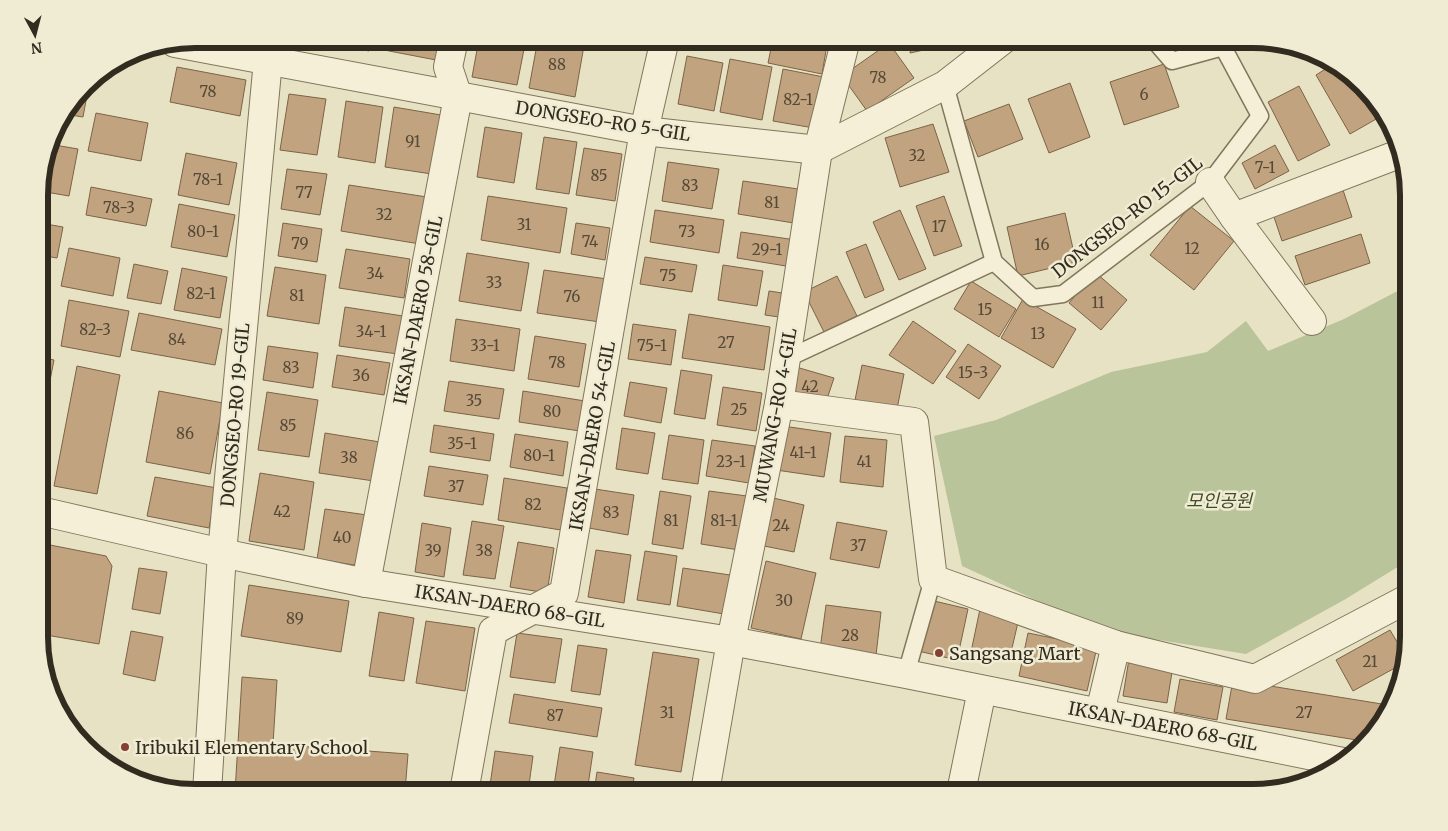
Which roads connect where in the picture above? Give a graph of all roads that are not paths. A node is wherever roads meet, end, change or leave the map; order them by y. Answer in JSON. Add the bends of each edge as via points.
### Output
{"nodes":[{"id":1,"x":229,"y":47,"type":"edge"},
{"id":2,"x":452,"y":47,"type":"edge"},
{"id":3,"x":663,"y":47,"type":"edge"},
{"id":4,"x":844,"y":47,"type":"edge"},
{"id":5,"x":994,"y":47,"type":"edge"},
{"id":6,"x":1160,"y":47,"type":"edge"},
{"id":7,"x":1223,"y":47,"type":"edge"},
{"id":8,"x":1223,"y":47,"type":"edge"},
{"id":9,"x":269,"y":50,"type":"edge"},
{"id":10,"x":945,"y":85,"type":"junction"},
{"id":11,"x":458,"y":97,"type":"junction"},
{"id":12,"x":644,"y":131,"type":"junction"},
{"id":13,"x":818,"y":150,"type":"junction"},
{"id":14,"x":1395,"y":155,"type":"edge"},
{"id":15,"x":1210,"y":182,"type":"junction"},
{"id":16,"x":1234,"y":217,"type":"junction"},
{"id":17,"x":994,"y":262,"type":"junction"},
{"id":18,"x":1312,"y":321,"type":"dead end"},
{"id":19,"x":786,"y":359,"type":"junction"},
{"id":20,"x":780,"y":404,"type":"junction"},
{"id":21,"x":48,"y":513,"type":"edge"},
{"id":22,"x":222,"y":554,"type":"junction"},
{"id":23,"x":933,"y":579,"type":"junction"},
{"id":24,"x":366,"y":582,"type":"junction"},
{"id":25,"x":1400,"y":603,"type":"edge"},
{"id":26,"x":534,"y":609,"type":"junction"},
{"id":27,"x":730,"y":642,"type":"junction"},
{"id":28,"x":1116,"y":645,"type":"junction"},
{"id":29,"x":906,"y":674,"type":"junction"},
{"id":30,"x":982,"y":690,"type":"junction"},
{"id":31,"x":1100,"y":712,"type":"junction"},
{"id":32,"x":1333,"y":760,"type":"edge"},
{"id":33,"x":964,"y":783,"type":"edge"},
{"id":34,"x":208,"y":784,"type":"edge"},
{"id":35,"x":465,"y":784,"type":"edge"},
{"id":36,"x":706,"y":784,"type":"edge"}],
"edges":[{"from":1,"to":9,"type":"street","name":"DONGSEO-RO 5-GIL"},
{"from":2,"to":11,"type":"street","name":"IKSAN-DAERO 58-GIL","via":[[448,68]]},
{"from":3,"to":12,"type":"street","name":"IKSAN-DAERO 54-GIL"},
{"from":4,"to":13,"type":"street","name":"MUWANG-RO 4-GIL"},
{"from":5,"to":10,"type":"street"},
{"from":6,"to":8,"type":"lane","name":"DONGSEO-RO 15-GIL","via":[[1172,61]]},
{"from":7,"to":15,"type":"lane","name":"DONGSEO-RO 15-GIL","via":[[1260,116]]},
{"from":9,"to":11,"type":"street","name":"DONGSEO-RO 5-GIL"},
{"from":9,"to":22,"type":"street","name":"DONGSEO-RO 19-GIL"},
{"from":10,"to":13,"type":"street"},
{"from":10,"to":17,"type":"lane"},
{"from":11,"to":12,"type":"street","name":"DONGSEO-RO 5-GIL"},
{"from":11,"to":24,"type":"street","name":"IKSAN-DAERO 58-GIL"},
{"from":12,"to":13,"type":"street","name":"DONGSEO-RO 5-GIL"},
{"from":12,"to":26,"type":"street","name":"IKSAN-DAERO 54-GIL","via":[[564,593]]},
{"from":13,"to":19,"type":"street","name":"MUWANG-RO 4-GIL"},
{"from":14,"to":16,"type":"street"},
{"from":15,"to":16,"type":"street"},
{"from":15,"to":17,"type":"lane","name":"DONGSEO-RO 15-GIL","via":[[1063,294],[1033,298]]},
{"from":16,"to":18,"type":"street"},
{"from":17,"to":19,"type":"lane"},
{"from":19,"to":20,"type":"street","name":"MUWANG-RO 4-GIL"},
{"from":20,"to":23,"type":"street","via":[[914,422]]},
{"from":20,"to":27,"type":"street","name":"MUWANG-RO 4-GIL"},
{"from":21,"to":22,"type":"street","name":"IKSAN-DAERO 68-GIL"},
{"from":22,"to":24,"type":"street","name":"IKSAN-DAERO 68-GIL"},
{"from":22,"to":34,"type":"street","name":"DONGSEO-RO 19-GIL"},
{"from":23,"to":28,"type":"street"},
{"from":23,"to":29,"type":"lane"},
{"from":24,"to":26,"type":"street","name":"IKSAN-DAERO 68-GIL"},
{"from":25,"to":28,"type":"street","via":[[1255,679]]},
{"from":26,"to":27,"type":"street","name":"IKSAN-DAERO 68-GIL"},
{"from":26,"to":35,"type":"street","name":"IKSAN-DAERO 54-GIL","via":[[493,631]]},
{"from":27,"to":29,"type":"street","name":"IKSAN-DAERO 68-GIL"},
{"from":27,"to":36,"type":"street","name":"MUWANG-RO 4-GIL"},
{"from":28,"to":31,"type":"street"},
{"from":29,"to":30,"type":"street","name":"IKSAN-DAERO 68-GIL"},
{"from":30,"to":31,"type":"street","name":"IKSAN-DAERO 68-GIL"},
{"from":30,"to":33,"type":"street"},
{"from":31,"to":32,"type":"street","name":"IKSAN-DAERO 68-GIL"}]}
